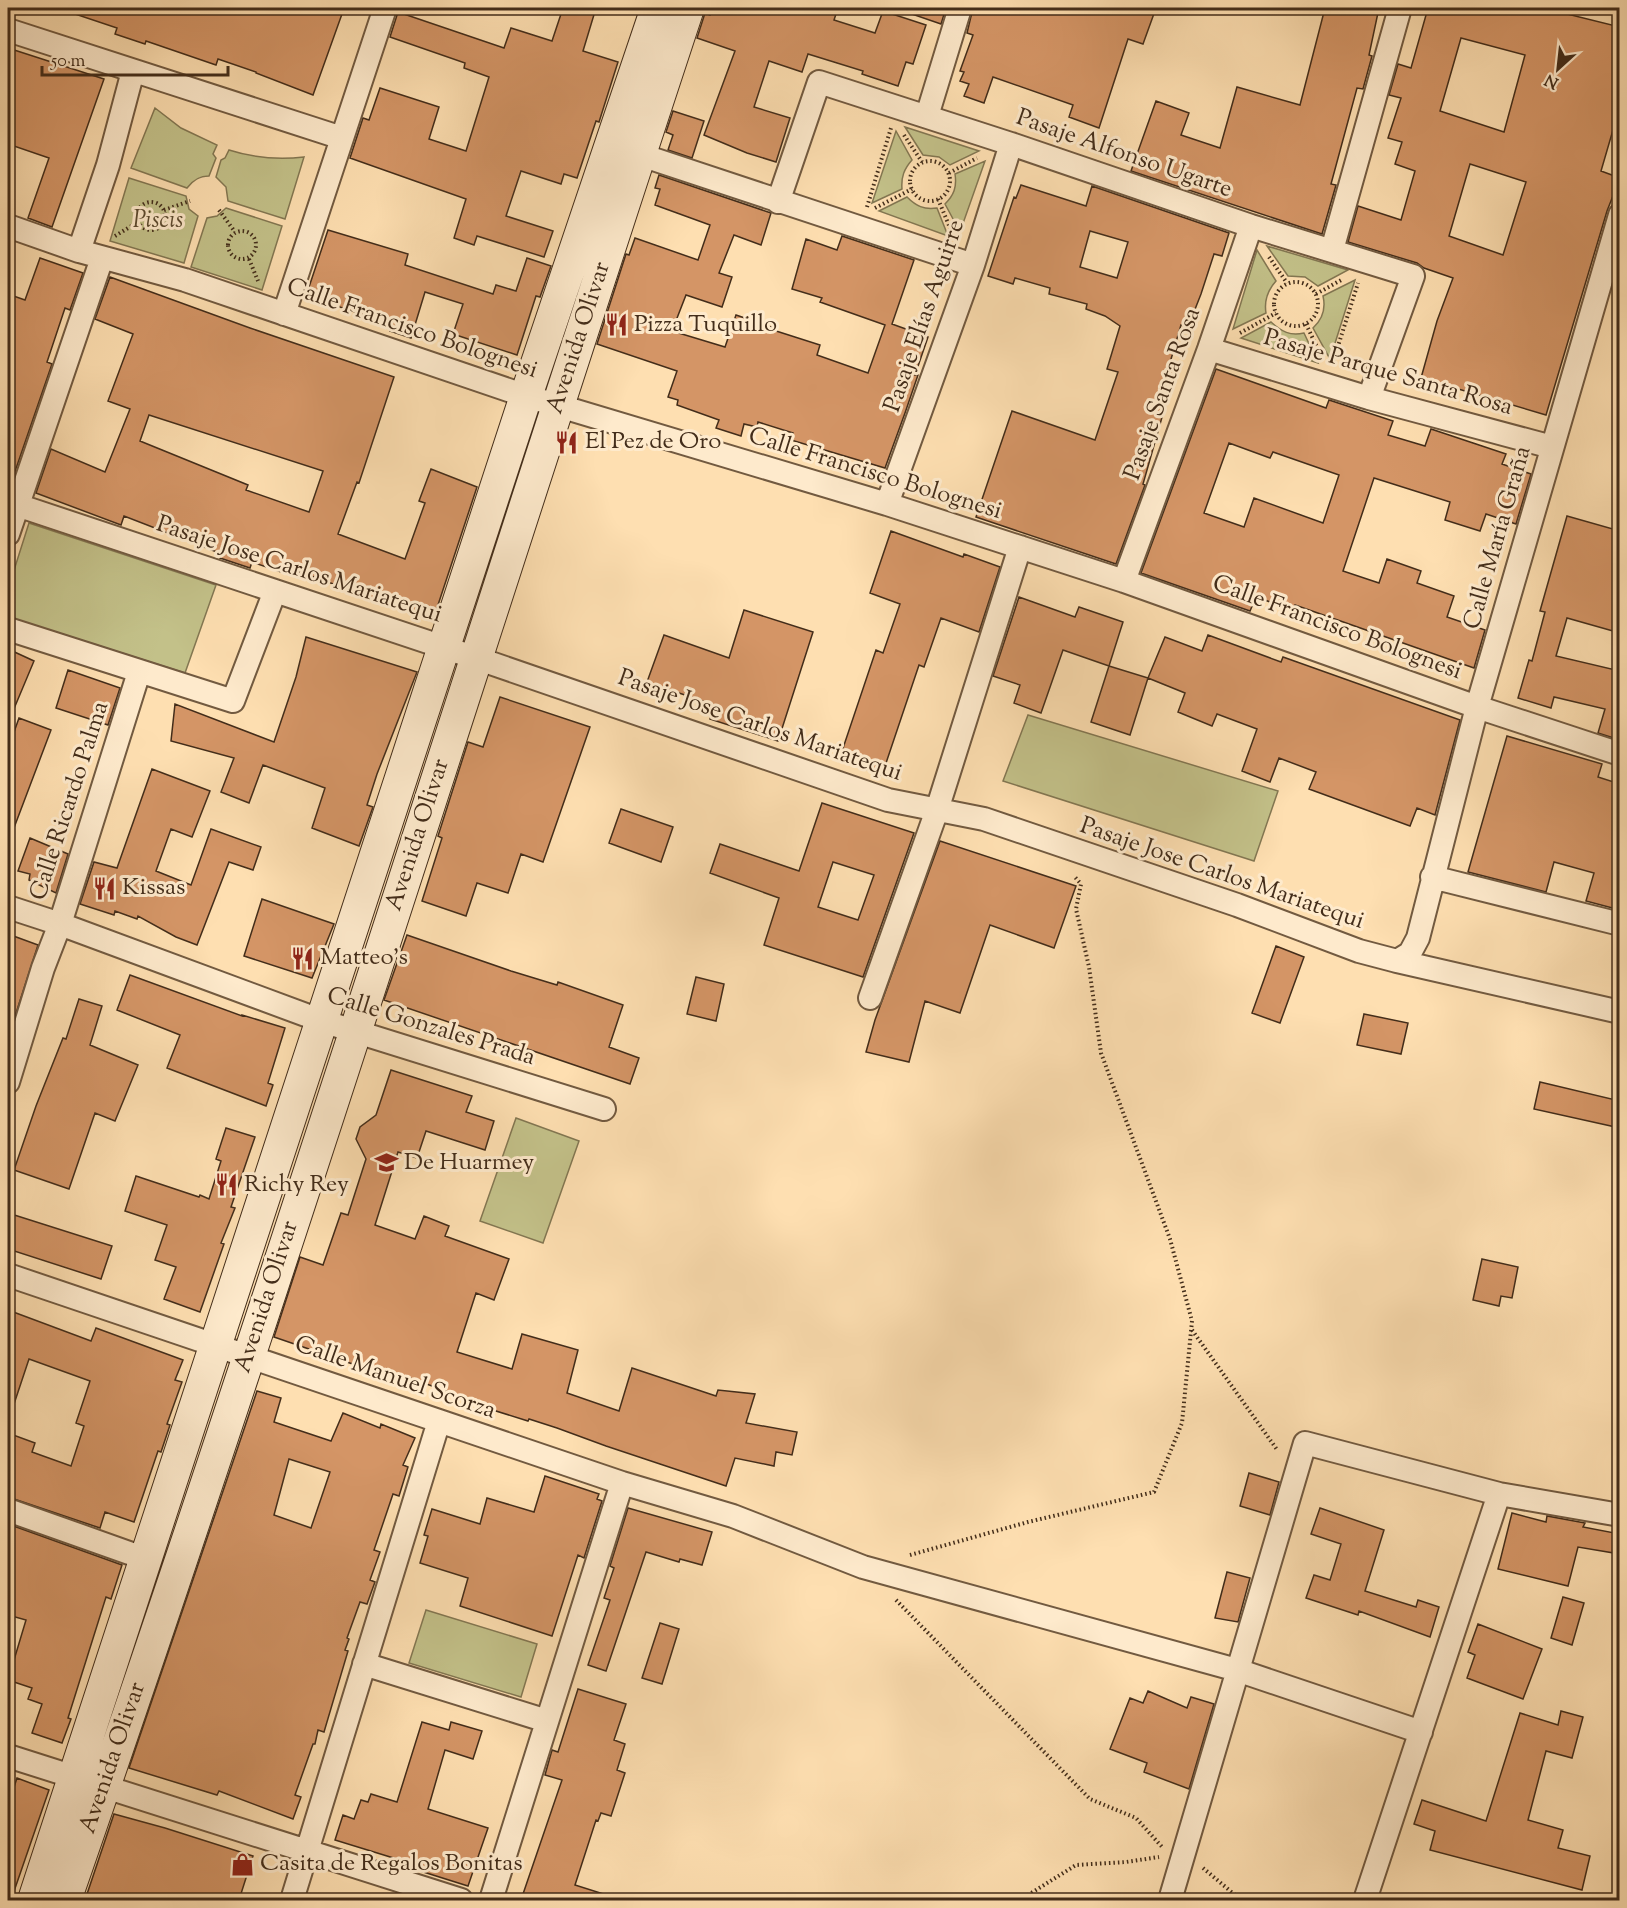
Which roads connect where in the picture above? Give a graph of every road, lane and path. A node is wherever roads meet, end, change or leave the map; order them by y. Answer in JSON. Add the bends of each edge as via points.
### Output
{"nodes":[{"id":1,"x":385,"y":8,"type":"edge"},
{"id":2,"x":657,"y":8,"type":"edge"},
{"id":3,"x":688,"y":8,"type":"edge"},
{"id":4,"x":960,"y":8,"type":"edge"},
{"id":5,"x":1400,"y":8,"type":"edge"},
{"id":6,"x":8,"y":30,"type":"edge"},
{"id":7,"x":133,"y":71,"type":"junction"},
{"id":8,"x":927,"y":116,"type":"junction"},
{"id":9,"x":894,"y":119,"type":"dead end"},
{"id":10,"x":899,"y":128,"type":"dead end"},
{"id":11,"x":342,"y":138,"type":"junction"},
{"id":12,"x":1011,"y":144,"type":"junction"},
{"id":13,"x":625,"y":150,"type":"junction"},
{"id":14,"x":981,"y":157,"type":"dead end"},
{"id":15,"x":922,"y":162,"type":"junction"},
{"id":16,"x":949,"y":173,"type":"junction"},
{"id":17,"x":912,"y":189,"type":"junction"},
{"id":18,"x":938,"y":199,"type":"junction"},
{"id":19,"x":190,"y":201,"type":"dead end"},
{"id":20,"x":778,"y":202,"type":"junction"},
{"id":21,"x":164,"y":210,"type":"junction"},
{"id":22,"x":219,"y":210,"type":"dead end"},
{"id":23,"x":1619,"y":216,"type":"edge"},
{"id":24,"x":138,"y":222,"type":"junction"},
{"id":25,"x":8,"y":226,"type":"edge"},
{"id":26,"x":1251,"y":226,"type":"junction"},
{"id":27,"x":235,"y":232,"type":"junction"},
{"id":28,"x":954,"y":237,"type":"dead end"},
{"id":29,"x":106,"y":248,"type":"junction"},
{"id":30,"x":1332,"y":250,"type":"junction"},
{"id":31,"x":80,"y":251,"type":"junction"},
{"id":32,"x":1268,"y":256,"type":"dead end"},
{"id":33,"x":972,"y":265,"type":"junction"},
{"id":34,"x":1344,"y":279,"type":"dead end"},
{"id":35,"x":1359,"y":279,"type":"dead end"},
{"id":36,"x":1287,"y":284,"type":"junction"},
{"id":37,"x":1316,"y":294,"type":"junction"},
{"id":38,"x":1276,"y":313,"type":"junction"},
{"id":39,"x":284,"y":314,"type":"junction"},
{"id":40,"x":1306,"y":324,"type":"junction"},
{"id":41,"x":1237,"y":335,"type":"dead end"},
{"id":42,"x":1209,"y":350,"type":"junction"},
{"id":43,"x":1325,"y":364,"type":"dead end"},
{"id":44,"x":1329,"y":374,"type":"dead end"},
{"id":45,"x":526,"y":396,"type":"junction"},
{"id":46,"x":1369,"y":398,"type":"junction"},
{"id":47,"x":556,"y":405,"type":"junction"},
{"id":48,"x":1552,"y":447,"type":"junction"},
{"id":49,"x":887,"y":504,"type":"junction"},
{"id":50,"x":17,"y":505,"type":"junction"},
{"id":51,"x":8,"y":534,"type":"edge"},
{"id":52,"x":1020,"y":547,"type":"junction"},
{"id":53,"x":1124,"y":581,"type":"junction"},
{"id":54,"x":274,"y":591,"type":"junction"},
{"id":55,"x":8,"y":629,"type":"edge"},
{"id":56,"x":444,"y":647,"type":"junction"},
{"id":57,"x":476,"y":658,"type":"junction"},
{"id":58,"x":139,"y":672,"type":"junction"},
{"id":59,"x":1477,"y":707,"type":"junction"},
{"id":60,"x":1620,"y":754,"type":"edge"},
{"id":61,"x":937,"y":810,"type":"junction"},
{"id":62,"x":1047,"y":840,"type":"junction"},
{"id":63,"x":1432,"y":877,"type":"junction"},
{"id":64,"x":8,"y":907,"type":"edge"},
{"id":65,"x":60,"y":924,"type":"junction"},
{"id":66,"x":1620,"y":924,"type":"edge"},
{"id":67,"x":1397,"y":961,"type":"junction"},
{"id":68,"x":870,"y":998,"type":"dead end"},
{"id":69,"x":1620,"y":1012,"type":"edge"},
{"id":70,"x":322,"y":1022,"type":"junction"},
{"id":71,"x":355,"y":1031,"type":"junction"},
{"id":72,"x":8,"y":1082,"type":"edge"},
{"id":73,"x":603,"y":1109,"type":"dead end"},
{"id":74,"x":8,"y":1275,"type":"edge"},
{"id":75,"x":1191,"y":1330,"type":"junction"},
{"id":76,"x":215,"y":1345,"type":"junction"},
{"id":77,"x":247,"y":1356,"type":"junction"},
{"id":78,"x":440,"y":1421,"type":"junction"},
{"id":79,"x":622,"y":1483,"type":"junction"},
{"id":80,"x":1292,"y":1487,"type":"junction"},
{"id":81,"x":1499,"y":1494,"type":"junction"},
{"id":82,"x":8,"y":1510,"type":"edge"},
{"id":83,"x":1620,"y":1515,"type":"edge"},
{"id":84,"x":907,"y":1556,"type":"dead end"},
{"id":85,"x":146,"y":1558,"type":"junction"},
{"id":86,"x":894,"y":1599,"type":"dead end"},
{"id":87,"x":364,"y":1664,"type":"junction"},
{"id":88,"x":1237,"y":1670,"type":"junction"},
{"id":89,"x":547,"y":1721,"type":"junction"},
{"id":90,"x":1421,"y":1732,"type":"junction"},
{"id":91,"x":8,"y":1756,"type":"edge"},
{"id":92,"x":73,"y":1777,"type":"junction"},
{"id":93,"x":104,"y":1786,"type":"junction"},
{"id":94,"x":307,"y":1851,"type":"junction"},
{"id":95,"x":1184,"y":1852,"type":"junction"},
{"id":96,"x":34,"y":1900,"type":"edge"},
{"id":97,"x":65,"y":1900,"type":"edge"},
{"id":98,"x":292,"y":1900,"type":"edge"},
{"id":99,"x":461,"y":1900,"type":"edge"},
{"id":100,"x":491,"y":1900,"type":"edge"},
{"id":101,"x":1020,"y":1900,"type":"edge"},
{"id":102,"x":1170,"y":1900,"type":"edge"},
{"id":103,"x":1241,"y":1900,"type":"edge"},
{"id":104,"x":1365,"y":1900,"type":"edge"}],
"edges":[{"from":1,"to":11,"type":"street"},
{"from":2,"to":13,"type":"street","name":"Avenida Olivar"},
{"from":3,"to":13,"type":"street","name":"Avenida Olivar"},
{"from":4,"to":8,"type":"street"},
{"from":5,"to":30,"type":"street"},
{"from":6,"to":7,"type":"street"},
{"from":7,"to":11,"type":"street"},
{"from":7,"to":31,"type":"street"},
{"from":8,"to":12,"type":"street","name":"Pasaje Alfonso Ugarte"},
{"from":8,"to":20,"type":"street","name":"Pasaje Alfonso Ugarte","via":[[819,82]]},
{"from":9,"to":17,"type":"path","via":[[866,213]]},
{"from":10,"to":15,"type":"path"},
{"from":11,"to":39,"type":"street"},
{"from":12,"to":26,"type":"street","name":"Pasaje Alfonso Ugarte"},
{"from":12,"to":33,"type":"street","name":"Pasaje Elías Aguirre"},
{"from":13,"to":20,"type":"street"},
{"from":13,"to":45,"type":"street","name":"Avenida Olivar"},
{"from":13,"to":47,"type":"street","name":"Avenida Olivar"},
{"from":14,"to":16,"type":"path"},
{"from":15,"to":16,"type":"path","via":[[938,162]]},
{"from":15,"to":17,"type":"path","via":[[911,174]]},
{"from":16,"to":18,"type":"path","via":[[949,188]]},
{"from":17,"to":18,"type":"path","via":[[923,200]]},
{"from":18,"to":28,"type":"path"},
{"from":19,"to":21,"type":"path"},
{"from":20,"to":33,"type":"street"},
{"from":21,"to":24,"type":"path","via":[[163,224],[157,229],[150,231]]},
{"from":21,"to":24,"type":"path","via":[[152,201],[144,203],[138,208]]},
{"from":22,"to":27,"type":"path"},
{"from":23,"to":48,"type":"street","name":"Calle María Graña"},
{"from":24,"to":29,"type":"path"},
{"from":25,"to":31,"type":"street","name":"Calle Francisco Bolognesi"},
{"from":26,"to":30,"type":"street","name":"Pasaje Alfonso Ugarte"},
{"from":26,"to":42,"type":"street","name":"Pasaje Santa Rosa"},
{"from":27,"to":27,"type":"path","via":[[227,245],[229,252],[234,258],[249,259],[257,246],[255,239],[250,233]]},
{"from":29,"to":31,"type":"street","name":"Calle Francisco Bolognesi"},
{"from":29,"to":39,"type":"street","name":"Calle Francisco Bolognesi"},
{"from":29,"to":50,"type":"street"},
{"from":30,"to":46,"type":"street","name":"Pasaje Alfonso Ugarte","via":[[1413,276]]},
{"from":32,"to":36,"type":"path"},
{"from":33,"to":49,"type":"street","name":"Pasaje Elías Aguirre"},
{"from":34,"to":37,"type":"path"},
{"from":35,"to":44,"type":"path"},
{"from":36,"to":37,"type":"path","via":[[1304,283]]},
{"from":36,"to":38,"type":"path","via":[[1275,296]]},
{"from":37,"to":40,"type":"path","via":[[1317,311]]},
{"from":38,"to":40,"type":"path","via":[[1289,324]]},
{"from":38,"to":41,"type":"path"},
{"from":39,"to":45,"type":"street","name":"Calle Francisco Bolognesi"},
{"from":40,"to":43,"type":"path"},
{"from":42,"to":46,"type":"street","name":"Pasaje Parque Santa Rosa"},
{"from":42,"to":53,"type":"street","name":"Pasaje Santa Rosa"},
{"from":45,"to":47,"type":"street","name":"Calle Francisco Bolognesi"},
{"from":45,"to":56,"type":"street","name":"Avenida Olivar"},
{"from":46,"to":48,"type":"street","name":"Pasaje Parque Santa Rosa"},
{"from":47,"to":49,"type":"street","name":"Calle Francisco Bolognesi"},
{"from":47,"to":57,"type":"street","name":"Avenida Olivar"},
{"from":48,"to":59,"type":"street","name":"Calle María Graña"},
{"from":49,"to":52,"type":"street","name":"Calle Francisco Bolognesi"},
{"from":50,"to":51,"type":"street"},
{"from":50,"to":54,"type":"street","name":"Pasaje Jose Carlos Mariatequi"},
{"from":52,"to":53,"type":"street","name":"Calle Francisco Bolognesi"},
{"from":52,"to":61,"type":"street"},
{"from":53,"to":59,"type":"street","name":"Calle Francisco Bolognesi"},
{"from":54,"to":56,"type":"street","name":"Pasaje Jose Carlos Mariatequi"},
{"from":54,"to":58,"type":"street","via":[[233,701]]},
{"from":55,"to":58,"type":"street"},
{"from":56,"to":57,"type":"street","name":"Pasaje Jose Carlos Mariatequi"},
{"from":56,"to":70,"type":"street","name":"Avenida Olivar"},
{"from":57,"to":61,"type":"street","name":"Pasaje Jose Carlos Mariatequi","via":[[888,800]]},
{"from":57,"to":71,"type":"street","name":"Avenida Olivar"},
{"from":58,"to":65,"type":"street","name":"Calle Ricardo Palma"},
{"from":59,"to":60,"type":"street","name":"Calle Francisco Bolognesi"},
{"from":59,"to":63,"type":"street","name":"Calle María Graña"},
{"from":61,"to":62,"type":"street","name":"Pasaje Jose Carlos Mariatequi","via":[[984,819]]},
{"from":61,"to":68,"type":"street"},
{"from":62,"to":67,"type":"street","name":"Pasaje Jose Carlos Mariatequi"},
{"from":62,"to":75,"type":"path","via":[[1048,848],[1082,884],[1076,909],[1101,1053],[1170,1239]]},
{"from":63,"to":66,"type":"street"},
{"from":63,"to":67,"type":"street","via":[[1418,938],[1410,952]]},
{"from":64,"to":65,"type":"street","name":"Calle Gonzales Prada"},
{"from":65,"to":70,"type":"street","name":"Calle Gonzales Prada"},
{"from":65,"to":72,"type":"street","name":"Calle Ricardo Palma","via":[[42,968]]},
{"from":67,"to":69,"type":"street","name":"Pasaje Jose Carlos Mariatequi"},
{"from":70,"to":71,"type":"street","name":"Calle Gonzales Prada"},
{"from":70,"to":76,"type":"street","name":"Avenida Olivar"},
{"from":71,"to":73,"type":"street","name":"Calle Gonzales Prada"},
{"from":71,"to":77,"type":"street","name":"Avenida Olivar"},
{"from":74,"to":76,"type":"street","name":"Calle Manuel Scorza"},
{"from":75,"to":80,"type":"path","via":[[1280,1454]]},
{"from":75,"to":84,"type":"path","via":[[1182,1423],[1154,1492]]},
{"from":76,"to":77,"type":"street","name":"Calle Manuel Scorza"},
{"from":76,"to":85,"type":"street","name":"Avenida Olivar"},
{"from":77,"to":78,"type":"street","name":"Calle Manuel Scorza"},
{"from":77,"to":93,"type":"street","name":"Avenida Olivar"},
{"from":78,"to":79,"type":"street","name":"Calle Manuel Scorza"},
{"from":78,"to":87,"type":"street"},
{"from":79,"to":88,"type":"street","name":"Calle Manuel Scorza","via":[[734,1516],[863,1568]]},
{"from":79,"to":89,"type":"street"},
{"from":80,"to":81,"type":"street","via":[[1305,1443]]},
{"from":80,"to":88,"type":"street"},
{"from":81,"to":83,"type":"street"},
{"from":81,"to":90,"type":"street"},
{"from":82,"to":85,"type":"street"},
{"from":85,"to":92,"type":"street","name":"Avenida Olivar"},
{"from":86,"to":101,"type":"path","via":[[1090,1799],[1136,1818],[1169,1855],[1076,1865]]},
{"from":87,"to":89,"type":"street"},
{"from":87,"to":94,"type":"street"},
{"from":88,"to":90,"type":"street","name":"Calle Manuel Scorza"},
{"from":88,"to":95,"type":"street"},
{"from":89,"to":100,"type":"street"},
{"from":90,"to":104,"type":"street"},
{"from":91,"to":92,"type":"street"},
{"from":92,"to":93,"type":"street"},
{"from":92,"to":96,"type":"street","name":"Avenida Olivar"},
{"from":93,"to":94,"type":"street"},
{"from":93,"to":97,"type":"street","name":"Avenida Olivar"},
{"from":94,"to":98,"type":"street"},
{"from":94,"to":99,"type":"street"},
{"from":95,"to":102,"type":"street"},
{"from":95,"to":103,"type":"path"}]}
